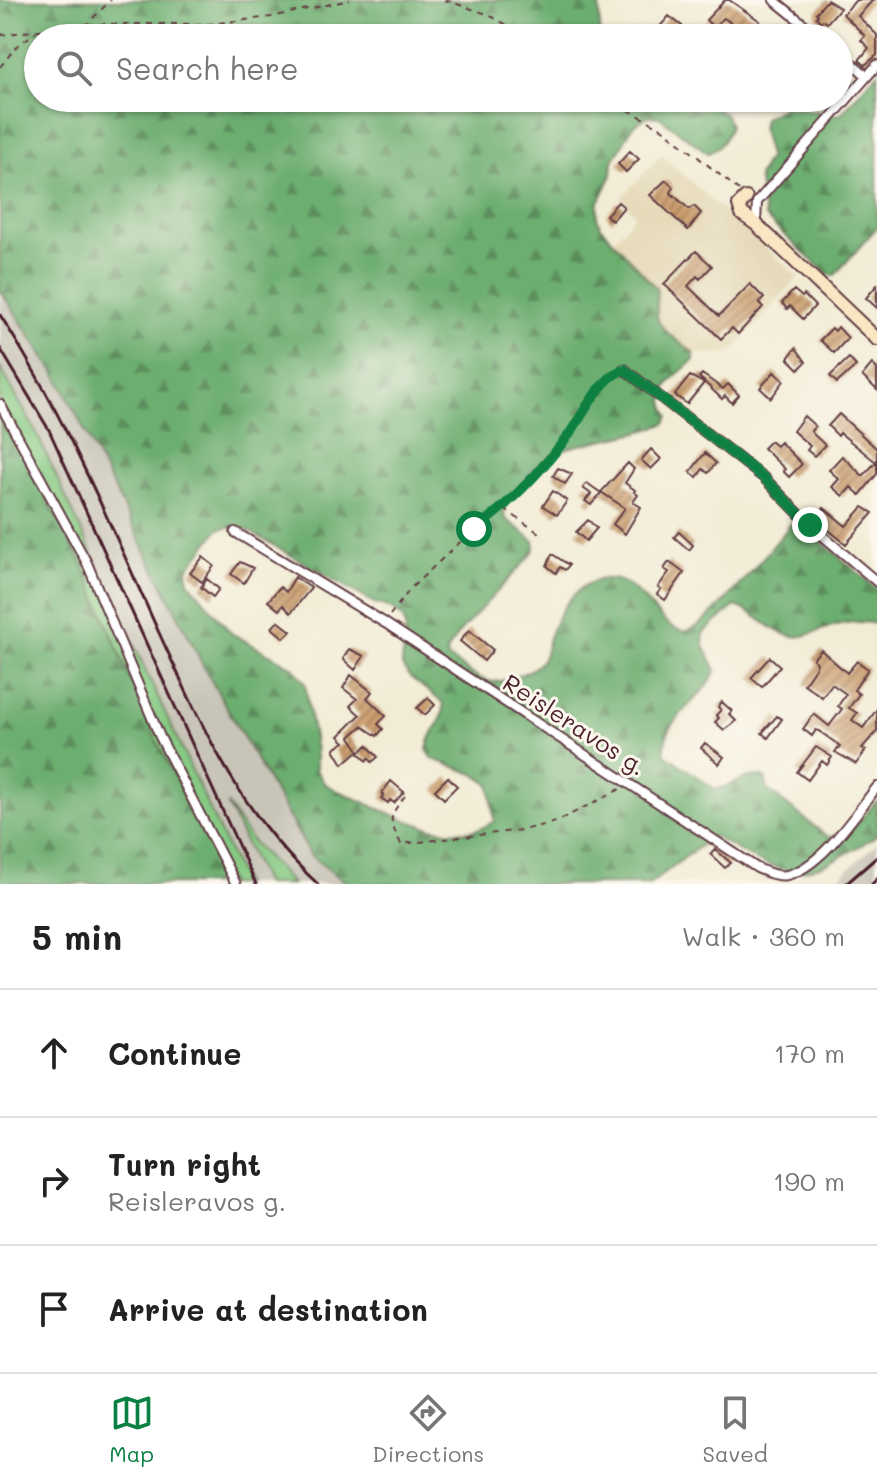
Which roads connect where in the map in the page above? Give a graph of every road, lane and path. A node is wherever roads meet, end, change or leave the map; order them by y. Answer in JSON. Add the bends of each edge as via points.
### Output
{"nodes":[{"id":1,"x":111,"y":0,"type":"edge"},
{"id":2,"x":350,"y":0,"type":"edge"},
{"id":3,"x":445,"y":0,"type":"edge"},
{"id":4,"x":774,"y":0,"type":"edge"},
{"id":5,"x":87,"y":24,"type":"joint"},
{"id":6,"x":505,"y":24,"type":"edge"},
{"id":7,"x":804,"y":24,"type":"edge"},
{"id":8,"x":24,"y":32,"type":"edge"},
{"id":9,"x":0,"y":35,"type":"edge"},
{"id":10,"x":24,"y":41,"type":"edge"},
{"id":11,"x":853,"y":64,"type":"edge"},
{"id":12,"x":877,"y":65,"type":"edge"},
{"id":13,"x":0,"y":67,"type":"edge"},
{"id":14,"x":867,"y":76,"type":"junction"},
{"id":15,"x":853,"y":91,"type":"edge"},
{"id":16,"x":629,"y":112,"type":"edge"},
{"id":17,"x":834,"y":112,"type":"edge"},
{"id":18,"x":752,"y":200,"type":"junction"},
{"id":19,"x":756,"y":224,"type":"junction"},
{"id":20,"x":877,"y":339,"type":"edge"},
{"id":21,"x":624,"y":369,"type":"joint"},
{"id":22,"x":0,"y":404,"type":"edge"},
{"id":23,"x":504,"y":509,"type":"junction"},
{"id":24,"x":235,"y":532,"type":"dead end"},
{"id":25,"x":542,"y":535,"type":"dead end"},
{"id":26,"x":877,"y":582,"type":"edge"},
{"id":27,"x":385,"y":623,"type":"junction"},
{"id":28,"x":630,"y":784,"type":"junction"},
{"id":29,"x":877,"y":787,"type":"edge"},
{"id":30,"x":405,"y":796,"type":"dead end"},
{"id":31,"x":236,"y":884,"type":"edge"}],
"edges":[{"from":1,"to":5,"type":"path"},
{"from":2,"to":5,"type":"path","via":[[210,24]]},
{"from":3,"to":6,"type":"path"},
{"from":4,"to":7,"type":"street"},
{"from":8,"to":9,"type":"path"},
{"from":10,"to":13,"type":"path"},
{"from":11,"to":14,"type":"street"},
{"from":12,"to":14,"type":"street"},
{"from":14,"to":15,"type":"street"},
{"from":16,"to":18,"type":"path","via":[[663,129]]},
{"from":17,"to":18,"type":"street"},
{"from":18,"to":19,"type":"street"},
{"from":18,"to":19,"type":"main road","via":[[742,201],[740,209]]},
{"from":19,"to":20,"type":"main road"},
{"from":21,"to":23,"type":"path","via":[[602,387],[567,437]]},
{"from":21,"to":26,"type":"street","via":[[764,478]]},
{"from":22,"to":31,"type":"street","via":[[87,563],[160,737]]},
{"from":23,"to":25,"type":"path"},
{"from":23,"to":27,"type":"path","via":[[474,529],[411,588]]},
{"from":24,"to":27,"type":"street","name":"Reisleravos g."},
{"from":27,"to":28,"type":"street","name":"Reisleravos g."},
{"from":28,"to":29,"type":"street","name":"Reisleravos g.","via":[[757,868],[785,875],[813,863]]},
{"from":28,"to":30,"type":"path","via":[[556,822],[401,844],[390,820]]}]}
